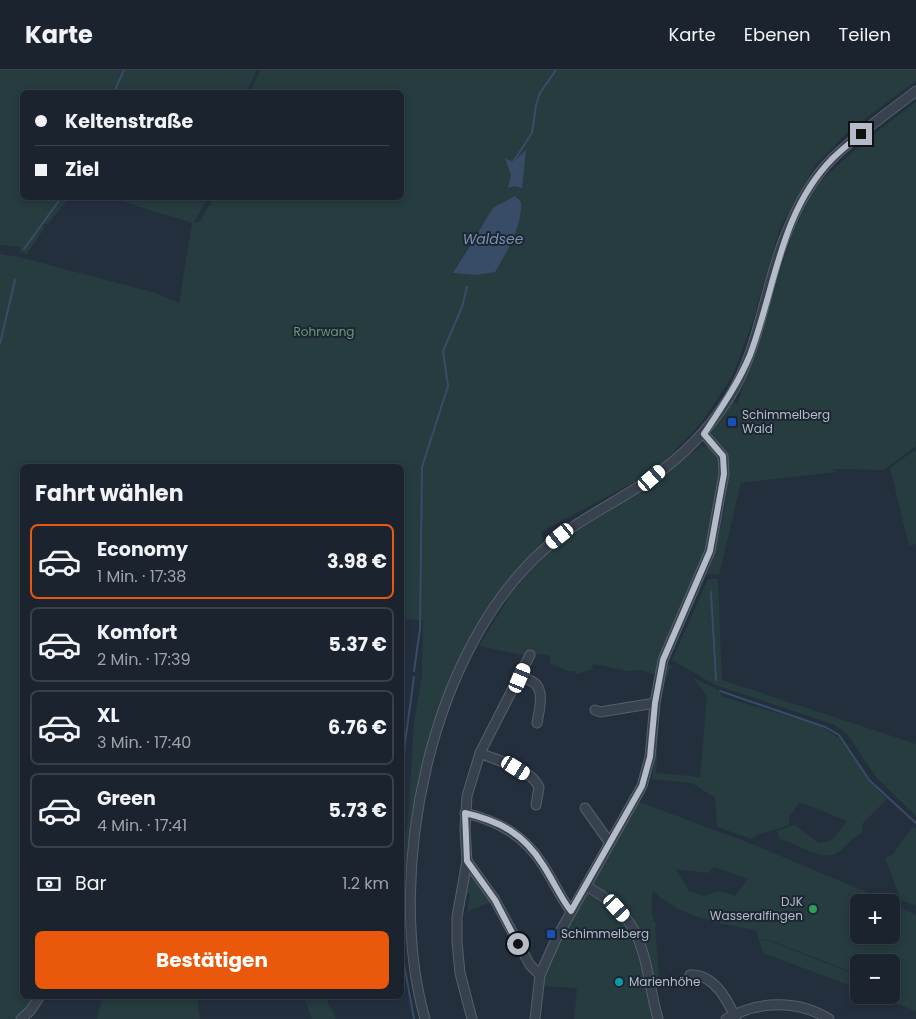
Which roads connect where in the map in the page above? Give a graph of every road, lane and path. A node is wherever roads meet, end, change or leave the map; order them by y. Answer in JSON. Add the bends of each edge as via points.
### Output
{"nodes":[{"id":1,"x":916,"y":91,"type":"edge"},
{"id":2,"x":704,"y":434,"type":"junction"},
{"id":3,"x":530,"y":655,"type":"dead end"},
{"id":4,"x":520,"y":678,"type":"junction"},
{"id":5,"x":655,"y":703,"type":"junction"},
{"id":6,"x":595,"y":710,"type":"dead end"},
{"id":7,"x":537,"y":723,"type":"dead end"},
{"id":8,"x":480,"y":753,"type":"junction"},
{"id":9,"x":536,"y":806,"type":"dead end"},
{"id":10,"x":585,"y":808,"type":"dead end"},
{"id":11,"x":465,"y":813,"type":"junction"},
{"id":12,"x":610,"y":843,"type":"junction"},
{"id":13,"x":467,"y":861,"type":"junction"},
{"id":14,"x":586,"y":886,"type":"junction"},
{"id":15,"x":571,"y":911,"type":"junction"},
{"id":16,"x":540,"y":975,"type":"junction"},
{"id":17,"x":690,"y":975,"type":"dead end"},
{"id":18,"x":38,"y":999,"type":"edge"},
{"id":19,"x":732,"y":1017,"type":"edge"},
{"id":20,"x":20,"y":1019,"type":"edge"},
{"id":21,"x":425,"y":1019,"type":"edge"},
{"id":22,"x":472,"y":1019,"type":"edge"},
{"id":23,"x":534,"y":1019,"type":"edge"},
{"id":24,"x":658,"y":1019,"type":"edge"},
{"id":25,"x":829,"y":1019,"type":"edge"}],
"edges":[{"from":1,"to":2,"type":"street","via":[[831,160],[798,207],[783,241],[749,356],[730,396]]},
{"from":2,"to":5,"type":"street","via":[[723,456],[724,474],[715,526],[710,551],[663,660]]},
{"from":2,"to":21,"type":"street","via":[[652,478],[575,523],[545,548],[500,600],[464,663],[430,753],[413,840],[409,891],[410,946]]},
{"from":3,"to":4,"type":"street"},
{"from":4,"to":7,"type":"street","via":[[531,679],[538,686]]},
{"from":4,"to":8,"type":"street"},
{"from":5,"to":6,"type":"street","via":[[600,712]]},
{"from":5,"to":12,"type":"street","via":[[650,757],[642,786]]},
{"from":8,"to":9,"type":"street","via":[[533,778],[540,793]]},
{"from":8,"to":11,"type":"street"},
{"from":10,"to":12,"type":"street"},
{"from":11,"to":13,"type":"street"},
{"from":11,"to":15,"type":"street","via":[[490,818],[529,846]]},
{"from":12,"to":14,"type":"street"},
{"from":13,"to":16,"type":"street","via":[[495,900],[530,965]]},
{"from":13,"to":22,"type":"street","via":[[457,916],[457,942],[460,973]]},
{"from":14,"to":15,"type":"street"},
{"from":14,"to":24,"type":"street","via":[[602,894],[632,924],[647,963]]},
{"from":15,"to":16,"type":"street"},
{"from":16,"to":23,"type":"street"},
{"from":17,"to":19,"type":"street","via":[[698,974],[712,982]]},
{"from":18,"to":20,"type":"street"},
{"from":19,"to":25,"type":"street","via":[[753,1007],[776,1004],[800,1007]]}]}
